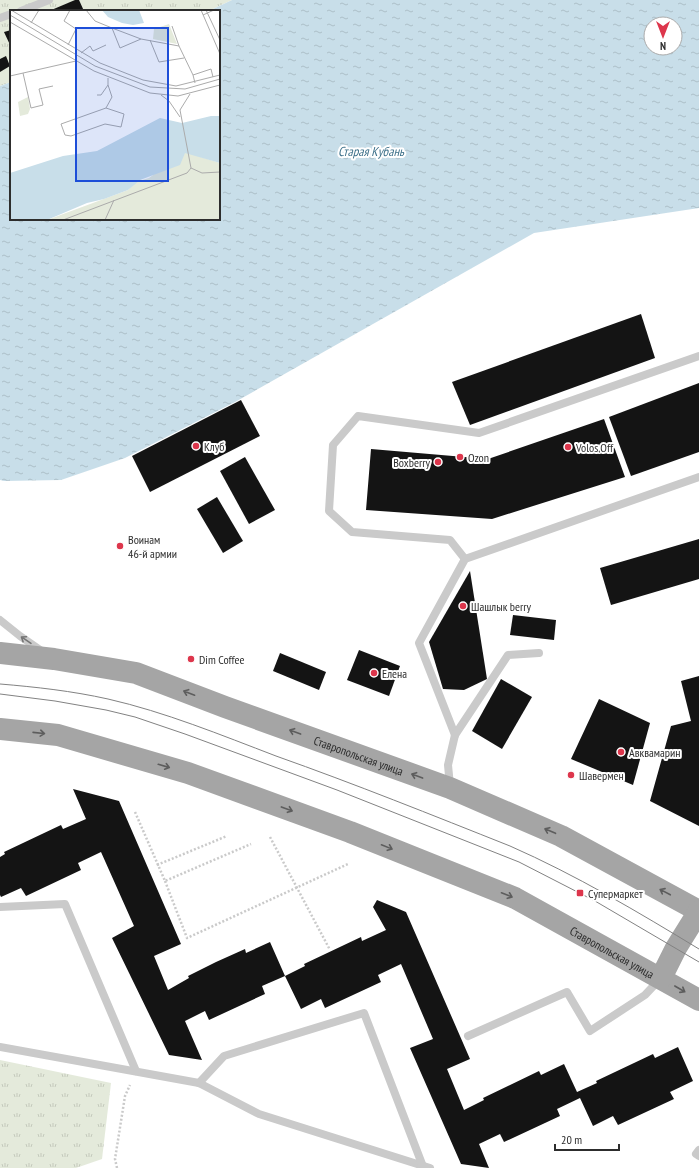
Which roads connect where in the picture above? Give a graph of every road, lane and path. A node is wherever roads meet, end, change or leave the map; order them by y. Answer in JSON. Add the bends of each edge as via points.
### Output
{"nodes":[{"id":1,"x":49,"y":0,"type":"edge"},
{"id":2,"x":24,"y":10,"type":"edge"},
{"id":3,"x":10,"y":14,"type":"edge"},
{"id":4,"x":0,"y":18,"type":"edge"},
{"id":5,"x":699,"y":356,"type":"edge"},
{"id":6,"x":699,"y":477,"type":"edge"},
{"id":7,"x":465,"y":559,"type":"junction"},
{"id":8,"x":0,"y":620,"type":"edge"},
{"id":9,"x":0,"y":653,"type":"edge"},
{"id":10,"x":539,"y":653,"type":"dead end"},
{"id":11,"x":54,"y":659,"type":"junction"},
{"id":12,"x":0,"y":729,"type":"edge"},
{"id":13,"x":455,"y":735,"type":"junction"},
{"id":14,"x":450,"y":788,"type":"junction"},
{"id":15,"x":135,"y":812,"type":"dead end"},
{"id":16,"x":227,"y":836,"type":"dead end"},
{"id":17,"x":270,"y":837,"type":"dead end"},
{"id":18,"x":251,"y":844,"type":"dead end"},
{"id":19,"x":348,"y":864,"type":"dead end"},
{"id":20,"x":157,"y":865,"type":"junction"},
{"id":21,"x":165,"y":881,"type":"junction"},
{"id":22,"x":296,"y":887,"type":"junction"},
{"id":23,"x":0,"y":907,"type":"edge"},
{"id":24,"x":699,"y":911,"type":"edge"},
{"id":25,"x":330,"y":950,"type":"dead end"},
{"id":26,"x":661,"y":978,"type":"junction"},
{"id":27,"x":699,"y":1000,"type":"edge"},
{"id":28,"x":468,"y":1036,"type":"dead end"},
{"id":29,"x":0,"y":1047,"type":"edge"},
{"id":30,"x":136,"y":1071,"type":"junction"},
{"id":31,"x":199,"y":1083,"type":"junction"},
{"id":32,"x":699,"y":1150,"type":"edge"},
{"id":33,"x":699,"y":1156,"type":"edge"},
{"id":34,"x":422,"y":1164,"type":"junction"},
{"id":35,"x":117,"y":1168,"type":"edge"},
{"id":36,"x":430,"y":1168,"type":"edge"}],
"edges":[{"from":1,"to":2,"type":"lane"},
{"from":3,"to":4,"type":"lane"},
{"from":5,"to":7,"type":"lane","via":[[479,433],[358,416],[333,445],[329,511],[352,532],[450,540]]},
{"from":6,"to":7,"type":"lane"},
{"from":7,"to":13,"type":"lane","via":[[419,643]]},
{"from":11,"to":8,"type":"lane","one_way":true},
{"from":9,"to":11,"type":"main road","name":"Ставропольская улица"},
{"from":10,"to":13,"type":"lane","via":[[508,656]]},
{"from":14,"to":11,"type":"main road","name":"Ставропольская улица","one_way":true,"via":[[136,672]]},
{"from":12,"to":26,"type":"main road","name":"Ставропольская улица","one_way":true,"via":[[58,735],[188,772],[350,832],[515,898]]},
{"from":13,"to":14,"type":"lane","via":[[448,765]]},
{"from":24,"to":14,"type":"main road","name":"Ставропольская улица","one_way":true,"via":[[561,836]]},
{"from":15,"to":20,"type":"path"},
{"from":16,"to":20,"type":"path"},
{"from":17,"to":22,"type":"path"},
{"from":18,"to":21,"type":"path"},
{"from":19,"to":22,"type":"path"},
{"from":20,"to":21,"type":"path"},
{"from":21,"to":22,"type":"path","via":[[187,938]]},
{"from":22,"to":25,"type":"path"},
{"from":23,"to":30,"type":"lane","via":[[65,904]]},
{"from":24,"to":26,"type":"main road","name":"Ставропольская улица"},
{"from":26,"to":27,"type":"main road","name":"Ставропольская улица","one_way":true},
{"from":26,"to":28,"type":"lane","via":[[645,995],[590,1031],[567,992]]},
{"from":29,"to":30,"type":"lane"},
{"from":30,"to":31,"type":"lane"},
{"from":30,"to":35,"type":"path","via":[[125,1096],[115,1159]]},
{"from":31,"to":34,"type":"lane","via":[[259,1114]]},
{"from":31,"to":34,"type":"lane","via":[[224,1056],[364,1013]]},
{"from":32,"to":33,"type":"lane","via":[[696,1154]]},
{"from":34,"to":36,"type":"lane"}]}
